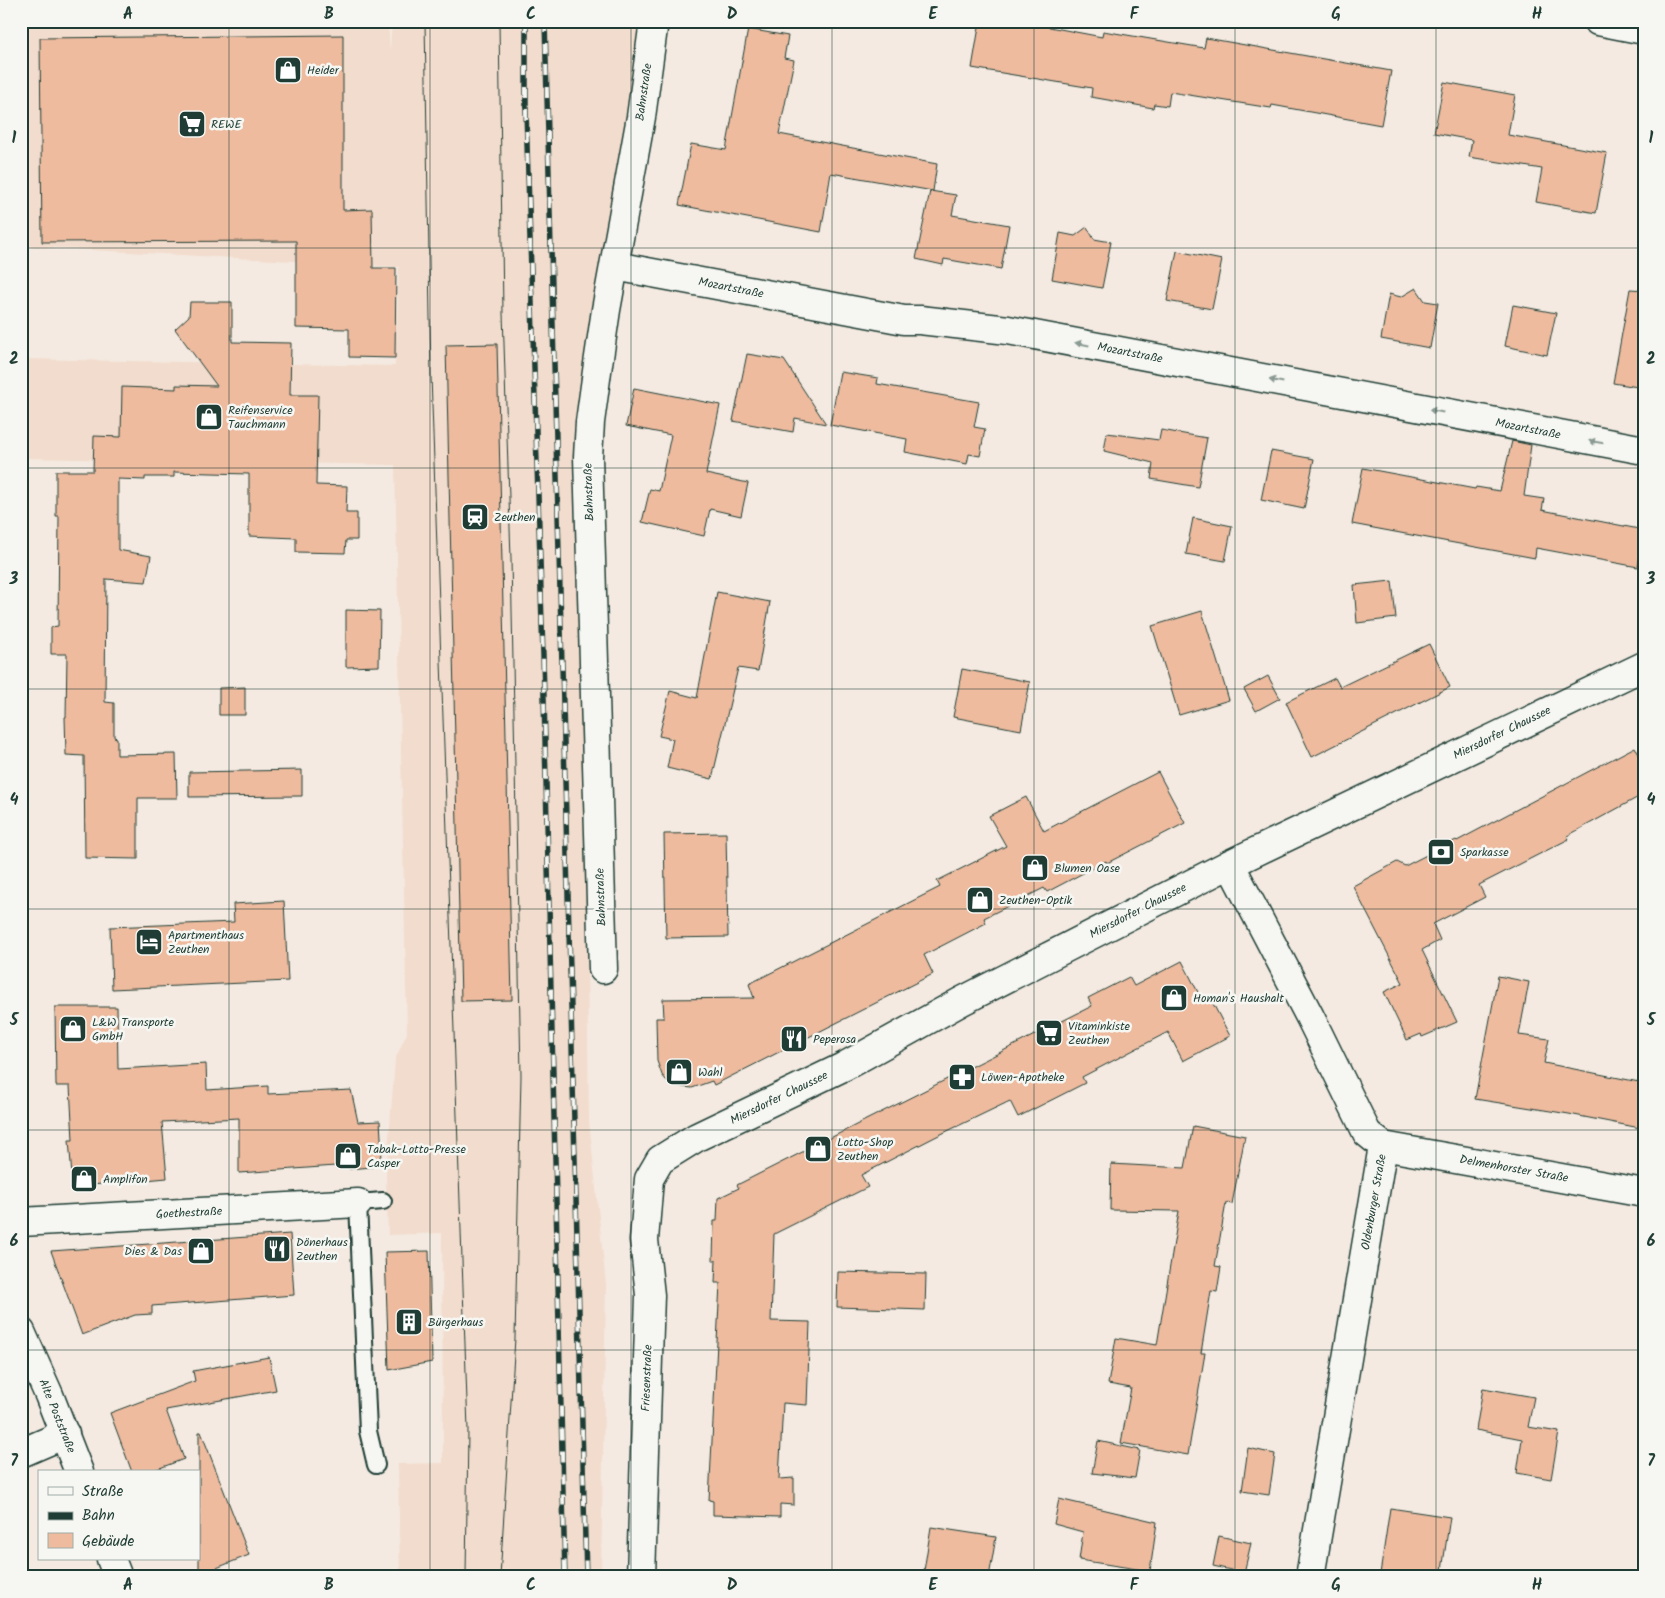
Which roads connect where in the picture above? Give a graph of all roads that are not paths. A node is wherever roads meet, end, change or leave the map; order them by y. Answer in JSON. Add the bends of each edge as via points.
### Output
{"nodes":[{"id":1,"x":654,"y":21,"type":"edge"},
{"id":2,"x":1598,"y":21,"type":"edge"},
{"id":3,"x":1643,"y":27,"type":"edge"},
{"id":4,"x":615,"y":266,"type":"junction"},
{"id":5,"x":1644,"y":450,"type":"edge"},
{"id":6,"x":1644,"y":666,"type":"edge"},
{"id":7,"x":1230,"y":864,"type":"junction"},
{"id":8,"x":603,"y":969,"type":"dead end"},
{"id":9,"x":1383,"y":1146,"type":"junction"},
{"id":10,"x":649,"y":1179,"type":"joint"},
{"id":11,"x":1644,"y":1193,"type":"edge"},
{"id":12,"x":370,"y":1202,"type":"joint"},
{"id":13,"x":21,"y":1222,"type":"edge"},
{"id":14,"x":21,"y":1332,"type":"edge"},
{"id":15,"x":66,"y":1434,"type":"junction"},
{"id":16,"x":21,"y":1453,"type":"edge"},
{"id":17,"x":376,"y":1465,"type":"dead end"},
{"id":18,"x":78,"y":1470,"type":"edge"},
{"id":19,"x":111,"y":1560,"type":"edge"},
{"id":20,"x":118,"y":1577,"type":"edge"},
{"id":21,"x":641,"y":1577,"type":"edge"},
{"id":22,"x":1310,"y":1577,"type":"edge"}],
"edges":[{"from":1,"to":4,"type":"street","name":"Bahnstraße","via":[[642,117]]},
{"from":2,"to":3,"type":"street"},
{"from":5,"to":4,"type":"street","name":"Mozartstraße","one_way":true,"via":[[1008,330],[904,320]]},
{"from":4,"to":8,"type":"street","name":"Bahnstraße","via":[[590,422],[588,457]]},
{"from":6,"to":7,"type":"street","name":"Miersdorfer Chaussee"},
{"from":7,"to":9,"type":"street","name":"Oldenburger Straße","via":[[1367,1133]]},
{"from":7,"to":10,"type":"street","name":"Miersdorfer Chaussee","via":[[962,1001],[843,1067],[697,1137],[660,1160]]},
{"from":9,"to":11,"type":"street","name":"Delmenhorster Straße"},
{"from":9,"to":22,"type":"street","name":"Oldenburger Straße"},
{"from":10,"to":21,"type":"street","name":"Friesenstraße","via":[[644,1240],[650,1295]]},
{"from":12,"to":13,"type":"street","name":"Goethestraße"},
{"from":12,"to":17,"type":"lane","via":[[368,1431]]},
{"from":14,"to":15,"type":"street","name":"Alte Poststraße"},
{"from":15,"to":16,"type":"street"},
{"from":15,"to":18,"type":"street","name":"Alte Poststraße"},
{"from":19,"to":20,"type":"street"}]}
